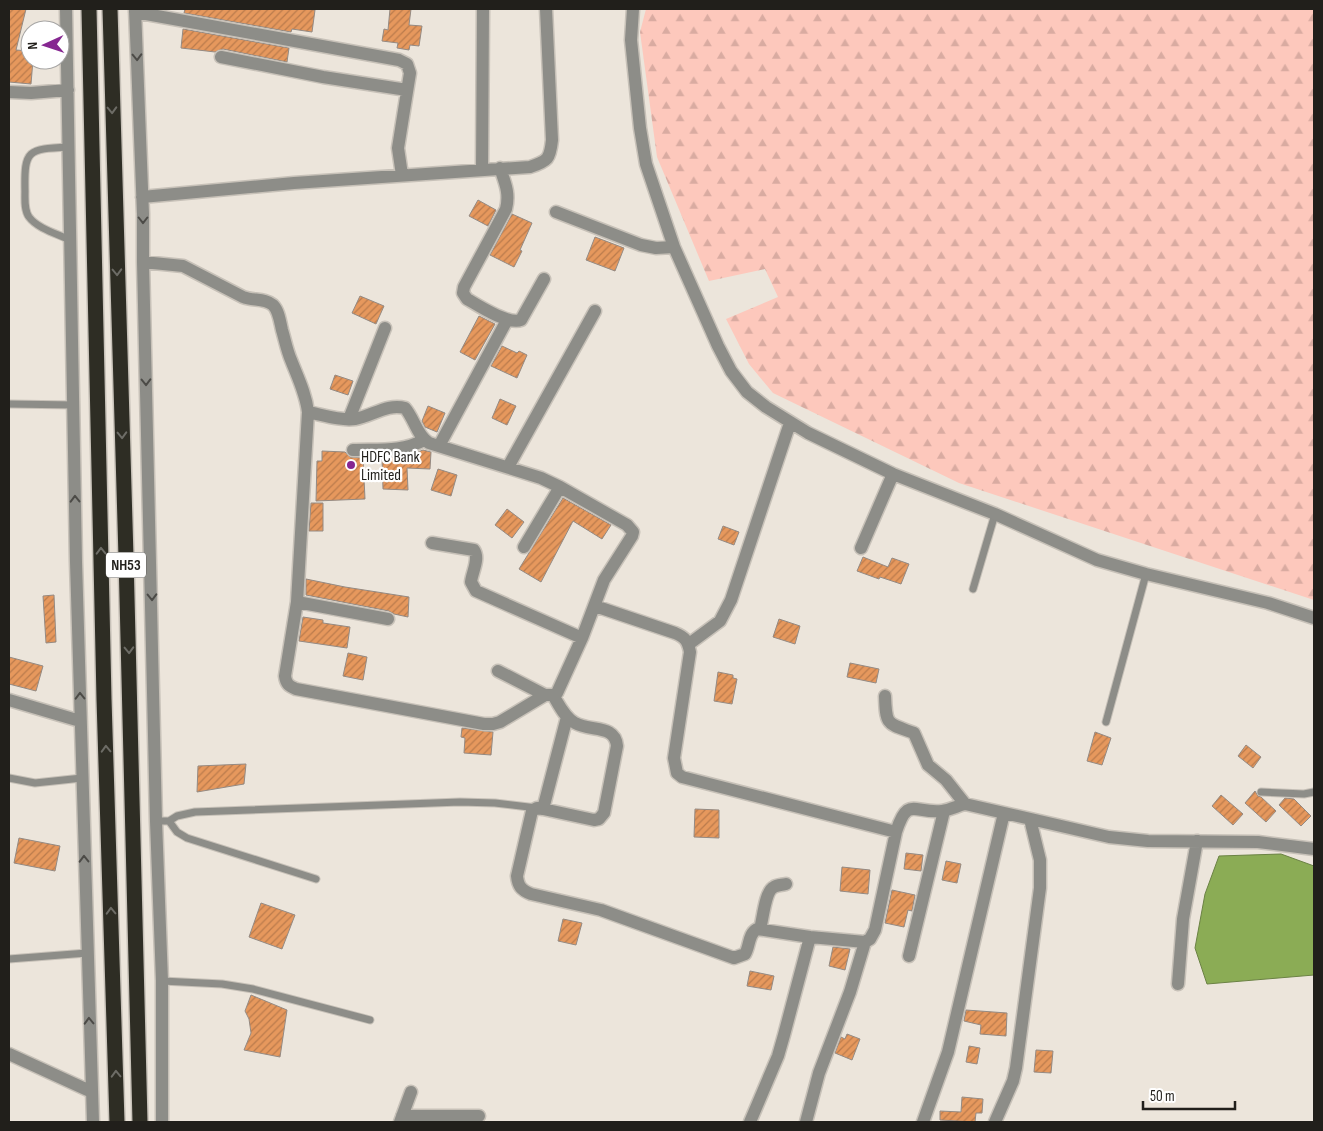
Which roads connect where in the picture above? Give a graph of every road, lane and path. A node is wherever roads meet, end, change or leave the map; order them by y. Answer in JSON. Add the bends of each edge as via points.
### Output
{"nodes":[{"id":1,"x":66,"y":9,"type":"edge"},
{"id":2,"x":89,"y":9,"type":"edge"},
{"id":3,"x":110,"y":9,"type":"edge"},
{"id":4,"x":483,"y":9,"type":"edge"},
{"id":5,"x":546,"y":9,"type":"edge"},
{"id":6,"x":633,"y":9,"type":"edge"},
{"id":7,"x":135,"y":10,"type":"edge"},
{"id":8,"x":221,"y":57,"type":"dead end"},
{"id":9,"x":68,"y":90,"type":"junction"},
{"id":10,"x":407,"y":90,"type":"junction"},
{"id":11,"x":9,"y":92,"type":"edge"},
{"id":12,"x":69,"y":147,"type":"junction"},
{"id":13,"x":500,"y":168,"type":"junction"},
{"id":14,"x":482,"y":169,"type":"junction"},
{"id":15,"x":402,"y":175,"type":"junction"},
{"id":16,"x":142,"y":197,"type":"junction"},
{"id":17,"x":556,"y":212,"type":"dead end"},
{"id":18,"x":70,"y":240,"type":"junction"},
{"id":19,"x":674,"y":247,"type":"junction"},
{"id":20,"x":143,"y":262,"type":"junction"},
{"id":21,"x":544,"y":279,"type":"dead end"},
{"id":22,"x":595,"y":311,"type":"dead end"},
{"id":23,"x":507,"y":320,"type":"junction"},
{"id":24,"x":385,"y":328,"type":"dead end"},
{"id":25,"x":9,"y":404,"type":"edge"},
{"id":26,"x":74,"y":405,"type":"junction"},
{"id":27,"x":308,"y":412,"type":"junction"},
{"id":28,"x":349,"y":419,"type":"junction"},
{"id":29,"x":790,"y":422,"type":"junction"},
{"id":30,"x":424,"y":440,"type":"junction"},
{"id":31,"x":439,"y":446,"type":"junction"},
{"id":32,"x":353,"y":450,"type":"dead end"},
{"id":33,"x":508,"y":467,"type":"junction"},
{"id":34,"x":894,"y":474,"type":"junction"},
{"id":35,"x":560,"y":487,"type":"junction"},
{"id":36,"x":995,"y":514,"type":"junction"},
{"id":37,"x":432,"y":543,"type":"dead end"},
{"id":38,"x":524,"y":547,"type":"dead end"},
{"id":39,"x":861,"y":548,"type":"dead end"},
{"id":40,"x":1146,"y":574,"type":"junction"},
{"id":41,"x":973,"y":589,"type":"dead end"},
{"id":42,"x":296,"y":602,"type":"junction"},
{"id":43,"x":595,"y":606,"type":"junction"},
{"id":44,"x":388,"y":618,"type":"dead end"},
{"id":45,"x":1314,"y":618,"type":"edge"},
{"id":46,"x":582,"y":638,"type":"junction"},
{"id":47,"x":689,"y":644,"type":"junction"},
{"id":48,"x":498,"y":671,"type":"dead end"},
{"id":49,"x":549,"y":695,"type":"junction"},
{"id":50,"x":885,"y":696,"type":"dead end"},
{"id":51,"x":9,"y":700,"type":"edge"},
{"id":52,"x":566,"y":717,"type":"junction"},
{"id":53,"x":80,"y":721,"type":"junction"},
{"id":54,"x":1106,"y":722,"type":"dead end"},
{"id":55,"x":9,"y":778,"type":"edge"},
{"id":56,"x":82,"y":778,"type":"junction"},
{"id":57,"x":1261,"y":792,"type":"dead end"},
{"id":58,"x":1314,"y":792,"type":"edge"},
{"id":59,"x":965,"y":804,"type":"junction"},
{"id":60,"x":540,"y":809,"type":"junction"},
{"id":61,"x":944,"y":811,"type":"junction"},
{"id":62,"x":1004,"y":813,"type":"junction"},
{"id":63,"x":1030,"y":819,"type":"junction"},
{"id":64,"x":156,"y":821,"type":"junction"},
{"id":65,"x":169,"y":821,"type":"junction"},
{"id":66,"x":896,"y":832,"type":"junction"},
{"id":67,"x":1196,"y":841,"type":"junction"},
{"id":68,"x":1314,"y":849,"type":"edge"},
{"id":69,"x":316,"y":879,"type":"dead end"},
{"id":70,"x":786,"y":884,"type":"dead end"},
{"id":71,"x":760,"y":929,"type":"junction"},
{"id":72,"x":810,"y":937,"type":"junction"},
{"id":73,"x":865,"y":942,"type":"junction"},
{"id":74,"x":87,"y":953,"type":"junction"},
{"id":75,"x":910,"y":956,"type":"dead end"},
{"id":76,"x":9,"y":959,"type":"edge"},
{"id":77,"x":162,"y":981,"type":"junction"},
{"id":78,"x":1178,"y":984,"type":"dead end"},
{"id":79,"x":370,"y":1020,"type":"dead end"},
{"id":80,"x":9,"y":1054,"type":"edge"},
{"id":81,"x":92,"y":1092,"type":"junction"},
{"id":82,"x":411,"y":1092,"type":"dead end"},
{"id":83,"x":479,"y":1116,"type":"dead end"},
{"id":84,"x":401,"y":1119,"type":"edge"},
{"id":85,"x":93,"y":1122,"type":"edge"},
{"id":86,"x":117,"y":1122,"type":"edge"},
{"id":87,"x":140,"y":1122,"type":"edge"},
{"id":88,"x":162,"y":1122,"type":"edge"},
{"id":89,"x":750,"y":1122,"type":"edge"},
{"id":90,"x":806,"y":1122,"type":"edge"},
{"id":91,"x":923,"y":1122,"type":"edge"},
{"id":92,"x":995,"y":1122,"type":"edge"}],
"edges":[{"from":1,"to":9,"type":"street"},
{"from":86,"to":2,"type":"highway","number":"NH53","one_way":true,"via":[[104,709]]},
{"from":3,"to":87,"type":"highway","number":"NH53","one_way":true},
{"from":4,"to":14,"type":"street"},
{"from":5,"to":13,"type":"street","via":[[550,155],[544,162],[530,166]]},
{"from":6,"to":19,"type":"street","via":[[631,40],[646,164]]},
{"from":7,"to":10,"type":"street","via":[[399,60],[407,64],[410,73]]},
{"from":7,"to":16,"type":"street","one_way":true},
{"from":8,"to":10,"type":"street"},
{"from":9,"to":11,"type":"street"},
{"from":9,"to":12,"type":"street"},
{"from":10,"to":15,"type":"street","via":[[398,148]]},
{"from":12,"to":18,"type":"street"},
{"from":12,"to":18,"type":"lane","via":[[34,152],[28,156],[24,176],[25,206],[29,217]]},
{"from":13,"to":14,"type":"street"},
{"from":13,"to":23,"type":"street","via":[[509,200],[463,293],[467,299]]},
{"from":14,"to":15,"type":"street"},
{"from":15,"to":16,"type":"street"},
{"from":16,"to":20,"type":"street","one_way":true},
{"from":17,"to":19,"type":"street","via":[[641,245]]},
{"from":18,"to":26,"type":"street"},
{"from":19,"to":29,"type":"street","via":[[731,371],[747,392]]},
{"from":20,"to":27,"type":"street","via":[[183,266],[243,297],[272,304],[305,394]]},
{"from":20,"to":64,"type":"street","one_way":true},
{"from":21,"to":23,"type":"street","via":[[521,320]]},
{"from":22,"to":33,"type":"street"},
{"from":23,"to":31,"type":"street"},
{"from":24,"to":28,"type":"street"},
{"from":25,"to":26,"type":"lane"},
{"from":53,"to":26,"type":"street","one_way":true},
{"from":27,"to":28,"type":"street"},
{"from":27,"to":42,"type":"street"},
{"from":28,"to":30,"type":"street","via":[[399,406],[409,413]]},
{"from":29,"to":34,"type":"street"},
{"from":29,"to":47,"type":"street","via":[[731,600],[720,621]]},
{"from":30,"to":31,"type":"street"},
{"from":30,"to":32,"type":"street","via":[[402,448]]},
{"from":31,"to":33,"type":"street"},
{"from":33,"to":35,"type":"street"},
{"from":34,"to":36,"type":"street"},
{"from":34,"to":39,"type":"street"},
{"from":35,"to":38,"type":"street"},
{"from":35,"to":43,"type":"street","via":[[627,525],[633,532],[604,580]]},
{"from":36,"to":40,"type":"street","via":[[1097,560]]},
{"from":36,"to":41,"type":"lane"},
{"from":37,"to":46,"type":"street","via":[[474,550],[476,559],[471,582],[476,591]]},
{"from":40,"to":45,"type":"street","via":[[1268,602]]},
{"from":40,"to":54,"type":"lane"},
{"from":42,"to":44,"type":"street"},
{"from":42,"to":49,"type":"street","via":[[284,676],[290,687],[484,724],[500,722]]},
{"from":43,"to":46,"type":"street"},
{"from":43,"to":47,"type":"street","via":[[685,637]]},
{"from":46,"to":49,"type":"street","via":[[560,689]]},
{"from":47,"to":66,"type":"street","via":[[674,758],[677,772],[682,776]]},
{"from":48,"to":49,"type":"street"},
{"from":49,"to":52,"type":"street"},
{"from":50,"to":59,"type":"street","via":[[888,721],[914,732],[928,765],[946,780]]},
{"from":51,"to":53,"type":"street"},
{"from":52,"to":60,"type":"street"},
{"from":52,"to":60,"type":"street","via":[[585,727],[608,731],[616,738],[604,813],[599,820],[594,820]]},
{"from":53,"to":56,"type":"street"},
{"from":55,"to":56,"type":"lane","via":[[35,783]]},
{"from":74,"to":56,"type":"street","one_way":true},
{"from":57,"to":58,"type":"lane"},
{"from":59,"to":61,"type":"street"},
{"from":59,"to":62,"type":"street"},
{"from":60,"to":65,"type":"lane","via":[[460,802],[195,812]]},
{"from":60,"to":71,"type":"street","via":[[532,811],[529,816],[517,876],[522,891],[601,910],[734,958],[744,954],[753,931]]},
{"from":61,"to":66,"type":"street","via":[[912,809],[901,817]]},
{"from":61,"to":75,"type":"street"},
{"from":62,"to":63,"type":"street"},
{"from":62,"to":91,"type":"street","via":[[950,1045]]},
{"from":63,"to":67,"type":"street","via":[[1109,836],[1148,841]]},
{"from":63,"to":92,"type":"street","via":[[1040,860],[1040,888],[1016,1068]]},
{"from":64,"to":65,"type":"lane"},
{"from":64,"to":77,"type":"street"},
{"from":65,"to":69,"type":"lane","via":[[177,832],[187,838]]},
{"from":66,"to":73,"type":"street","via":[[874,930]]},
{"from":67,"to":68,"type":"street","via":[[1258,842]]},
{"from":67,"to":78,"type":"street","via":[[1183,919]]},
{"from":70,"to":71,"type":"street","via":[[775,886],[767,895]]},
{"from":71,"to":72,"type":"street"},
{"from":72,"to":73,"type":"street"},
{"from":72,"to":89,"type":"street","via":[[782,1042]]},
{"from":73,"to":90,"type":"street","via":[[819,1073]]},
{"from":74,"to":76,"type":"lane"},
{"from":81,"to":74,"type":"street","one_way":true},
{"from":77,"to":79,"type":"lane","via":[[253,989]]},
{"from":77,"to":88,"type":"street"},
{"from":80,"to":81,"type":"street"},
{"from":81,"to":85,"type":"street"},
{"from":82,"to":84,"type":"street"},
{"from":83,"to":84,"type":"street"}]}
